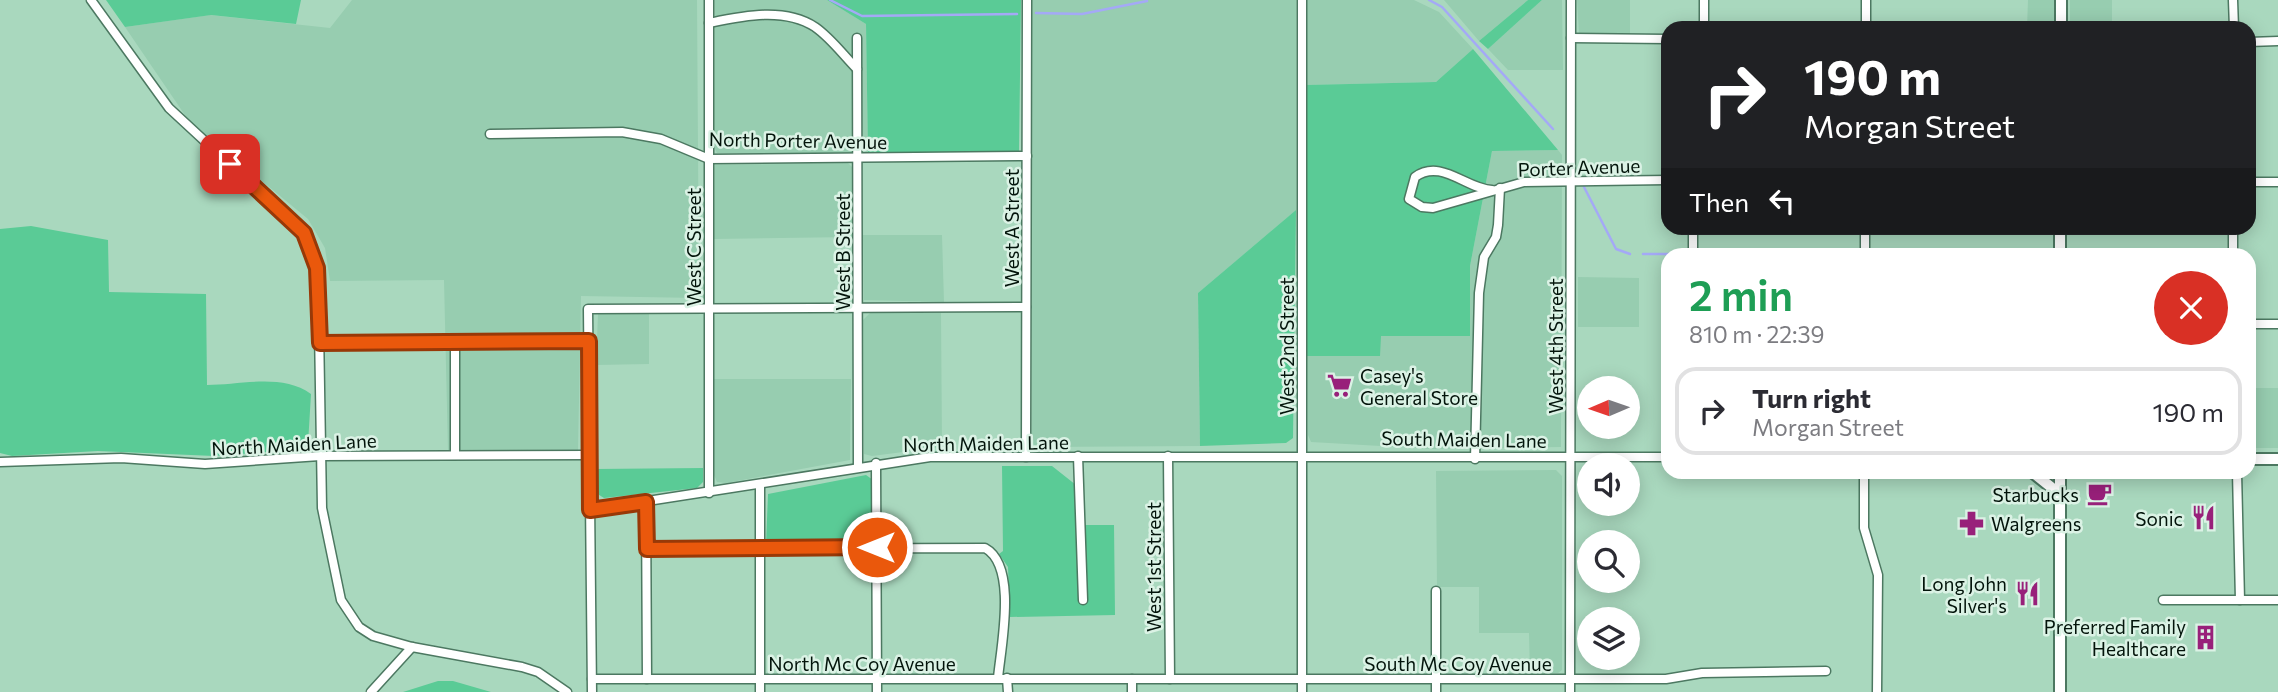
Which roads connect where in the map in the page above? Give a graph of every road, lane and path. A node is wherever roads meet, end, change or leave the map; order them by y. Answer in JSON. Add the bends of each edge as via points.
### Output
{"nodes":[{"id":1,"x":92,"y":0,"type":"edge"},
{"id":2,"x":709,"y":0,"type":"edge"},
{"id":3,"x":1027,"y":0,"type":"edge"},
{"id":4,"x":1302,"y":0,"type":"edge"},
{"id":5,"x":1571,"y":0,"type":"edge"},
{"id":6,"x":1704,"y":0,"type":"edge"},
{"id":7,"x":1866,"y":0,"type":"edge"},
{"id":8,"x":2061,"y":0,"type":"edge"},
{"id":9,"x":2233,"y":0,"type":"edge"},
{"id":10,"x":1704,"y":21,"type":"edge"},
{"id":11,"x":1866,"y":21,"type":"edge"},
{"id":12,"x":2061,"y":21,"type":"edge"},
{"id":13,"x":2234,"y":21,"type":"edge"},
{"id":14,"x":709,"y":23,"type":"junction"},
{"id":15,"x":858,"y":38,"type":"dead end"},
{"id":16,"x":1571,"y":38,"type":"junction"},
{"id":17,"x":1661,"y":38,"type":"edge"},
{"id":18,"x":2278,"y":41,"type":"edge"},
{"id":19,"x":2256,"y":42,"type":"edge"},
{"id":20,"x":858,"y":69,"type":"junction"},
{"id":21,"x":490,"y":134,"type":"dead end"},
{"id":22,"x":1027,"y":156,"type":"junction"},
{"id":23,"x":858,"y":157,"type":"junction"},
{"id":24,"x":709,"y":159,"type":"junction"},
{"id":25,"x":1661,"y":180,"type":"edge"},
{"id":26,"x":1570,"y":181,"type":"junction"},
{"id":27,"x":2256,"y":182,"type":"edge"},
{"id":28,"x":2278,"y":182,"type":"edge"},
{"id":29,"x":1496,"y":189,"type":"junction"},
{"id":30,"x":858,"y":307,"type":"junction"},
{"id":31,"x":1026,"y":307,"type":"junction"},
{"id":32,"x":709,"y":308,"type":"junction"},
{"id":33,"x":2256,"y":324,"type":"edge"},
{"id":34,"x":2278,"y":324,"type":"edge"},
{"id":35,"x":589,"y":341,"type":"junction"},
{"id":36,"x":455,"y":342,"type":"junction"},
{"id":37,"x":320,"y":343,"type":"junction"},
{"id":38,"x":455,"y":455,"type":"junction"},
{"id":39,"x":590,"y":455,"type":"junction"},
{"id":40,"x":1302,"y":455,"type":"junction"},
{"id":41,"x":320,"y":456,"type":"junction"},
{"id":42,"x":1078,"y":456,"type":"junction"},
{"id":43,"x":1168,"y":456,"type":"junction"},
{"id":44,"x":1026,"y":457,"type":"junction"},
{"id":45,"x":1570,"y":457,"type":"junction"},
{"id":46,"x":1661,"y":457,"type":"edge"},
{"id":47,"x":1475,"y":459,"type":"junction"},
{"id":48,"x":2256,"y":459,"type":"edge"},
{"id":49,"x":2278,"y":459,"type":"edge"},
{"id":50,"x":0,"y":463,"type":"edge"},
{"id":51,"x":876,"y":463,"type":"junction"},
{"id":52,"x":858,"y":466,"type":"junction"},
{"id":53,"x":1864,"y":479,"type":"edge"},
{"id":54,"x":2041,"y":479,"type":"edge"},
{"id":55,"x":2060,"y":479,"type":"edge"},
{"id":56,"x":2237,"y":479,"type":"edge"},
{"id":57,"x":760,"y":486,"type":"junction"},
{"id":58,"x":709,"y":493,"type":"junction"},
{"id":59,"x":2060,"y":500,"type":"junction"},
{"id":60,"x":646,"y":502,"type":"junction"},
{"id":61,"x":590,"y":510,"type":"junction"},
{"id":62,"x":877,"y":547,"type":"junction"},
{"id":63,"x":760,"y":548,"type":"junction"},
{"id":64,"x":647,"y":549,"type":"junction"},
{"id":65,"x":1436,"y":591,"type":"dead end"},
{"id":66,"x":1083,"y":600,"type":"dead end"},
{"id":67,"x":2163,"y":600,"type":"dead end"},
{"id":68,"x":2240,"y":600,"type":"junction"},
{"id":69,"x":2278,"y":600,"type":"edge"},
{"id":70,"x":412,"y":647,"type":"junction"},
{"id":71,"x":1826,"y":671,"type":"dead end"},
{"id":72,"x":1003,"y":678,"type":"junction"},
{"id":73,"x":1302,"y":678,"type":"junction"},
{"id":74,"x":1436,"y":678,"type":"junction"},
{"id":75,"x":592,"y":679,"type":"junction"},
{"id":76,"x":647,"y":679,"type":"junction"},
{"id":77,"x":760,"y":679,"type":"junction"},
{"id":78,"x":877,"y":679,"type":"junction"},
{"id":79,"x":1132,"y":679,"type":"junction"},
{"id":80,"x":1170,"y":679,"type":"junction"},
{"id":81,"x":1570,"y":679,"type":"junction"},
{"id":82,"x":371,"y":692,"type":"edge"},
{"id":83,"x":567,"y":692,"type":"edge"},
{"id":84,"x":592,"y":692,"type":"edge"},
{"id":85,"x":760,"y":692,"type":"edge"},
{"id":86,"x":877,"y":692,"type":"edge"},
{"id":87,"x":1008,"y":692,"type":"edge"},
{"id":88,"x":1132,"y":692,"type":"edge"},
{"id":89,"x":1302,"y":692,"type":"edge"},
{"id":90,"x":1436,"y":692,"type":"edge"},
{"id":91,"x":1570,"y":692,"type":"edge"},
{"id":92,"x":1877,"y":692,"type":"edge"},
{"id":93,"x":2060,"y":692,"type":"edge"}],
"edges":[{"from":1,"to":37,"type":"street","via":[[169,108],[304,233],[317,268]]},
{"from":2,"to":14,"type":"street","name":"West C Street"},
{"from":3,"to":22,"type":"street","name":"West A Street"},
{"from":4,"to":40,"type":"street","name":"West 2nd Street"},
{"from":5,"to":16,"type":"street","name":"West 4th Street"},
{"from":6,"to":10,"type":"street"},
{"from":7,"to":11,"type":"street"},
{"from":8,"to":12,"type":"main road"},
{"from":9,"to":13,"type":"street"},
{"from":14,"to":20,"type":"street","via":[[766,15],[804,22],[820,31]]},
{"from":14,"to":24,"type":"street","name":"West C Street"},
{"from":15,"to":20,"type":"street","name":"West B Street"},
{"from":16,"to":17,"type":"street"},
{"from":16,"to":26,"type":"street","name":"West 4th Street"},
{"from":18,"to":19,"type":"street"},
{"from":20,"to":23,"type":"street","name":"West B Street"},
{"from":21,"to":24,"type":"street","name":"North Porter Avenue","via":[[622,132],[661,139]]},
{"from":22,"to":23,"type":"street","name":"North Porter Avenue"},
{"from":22,"to":31,"type":"street","name":"West A Street"},
{"from":23,"to":24,"type":"street","name":"North Porter Avenue"},
{"from":23,"to":30,"type":"street","name":"West B Street"},
{"from":24,"to":32,"type":"street","name":"West C Street"},
{"from":25,"to":26,"type":"street","name":"Porter Avenue"},
{"from":26,"to":29,"type":"street","name":"Porter Avenue","via":[[1524,182]]},
{"from":26,"to":45,"type":"street","name":"West 4th Street"},
{"from":27,"to":28,"type":"street"},
{"from":29,"to":29,"type":"street","name":"Porter Avenue","via":[[1433,208],[1422,208],[1409,199],[1415,177],[1431,171],[1457,176],[1475,188]]},
{"from":29,"to":47,"type":"street","via":[[1499,225],[1484,257],[1479,293]]},
{"from":30,"to":31,"type":"street"},
{"from":30,"to":32,"type":"street"},
{"from":30,"to":52,"type":"street","name":"West B Street"},
{"from":31,"to":44,"type":"street","name":"West A Street"},
{"from":32,"to":35,"type":"street","via":[[588,309]]},
{"from":32,"to":58,"type":"street","name":"West C Street"},
{"from":33,"to":34,"type":"street"},
{"from":35,"to":36,"type":"street"},
{"from":35,"to":39,"type":"street"},
{"from":36,"to":37,"type":"street"},
{"from":36,"to":38,"type":"street"},
{"from":37,"to":41,"type":"street"},
{"from":38,"to":39,"type":"street","name":"North Maiden Lane"},
{"from":38,"to":41,"type":"street","name":"North Maiden Lane"},
{"from":39,"to":61,"type":"street"},
{"from":40,"to":43,"type":"street","name":"North Maiden Lane"},
{"from":40,"to":47,"type":"street","name":"South Maiden Lane"},
{"from":40,"to":73,"type":"street","name":"West 2nd Street"},
{"from":41,"to":50,"type":"street","name":"North Maiden Lane","via":[[205,464],[121,458]]},
{"from":41,"to":70,"type":"street","via":[[322,508],[341,600],[359,626],[373,636]]},
{"from":42,"to":43,"type":"street","name":"North Maiden Lane"},
{"from":42,"to":44,"type":"street","name":"North Maiden Lane"},
{"from":42,"to":66,"type":"street"},
{"from":43,"to":80,"type":"street","name":"West 1st Street"},
{"from":44,"to":51,"type":"street","name":"North Maiden Lane","via":[[930,457]]},
{"from":45,"to":46,"type":"street","name":"South Maiden Lane"},
{"from":45,"to":47,"type":"street","name":"South Maiden Lane"},
{"from":45,"to":81,"type":"street","name":"West 4th Street"},
{"from":48,"to":49,"type":"main road"},
{"from":51,"to":52,"type":"street","name":"North Maiden Lane"},
{"from":51,"to":62,"type":"street"},
{"from":52,"to":57,"type":"street","name":"North Maiden Lane"},
{"from":53,"to":92,"type":"street","via":[[1864,528],[1878,575]]},
{"from":54,"to":59,"type":"main road"},
{"from":55,"to":59,"type":"main road"},
{"from":56,"to":68,"type":"street"},
{"from":57,"to":58,"type":"street","name":"North Maiden Lane"},
{"from":57,"to":63,"type":"street"},
{"from":58,"to":60,"type":"street","name":"North Maiden Lane"},
{"from":59,"to":93,"type":"main road"},
{"from":60,"to":61,"type":"street","name":"North Maiden Lane"},
{"from":60,"to":64,"type":"street"},
{"from":61,"to":75,"type":"street"},
{"from":62,"to":63,"type":"street"},
{"from":62,"to":72,"type":"street","via":[[978,546],[992,552],[1004,577]]},
{"from":62,"to":78,"type":"street"},
{"from":63,"to":64,"type":"street"},
{"from":63,"to":77,"type":"street"},
{"from":64,"to":76,"type":"street"},
{"from":65,"to":74,"type":"street"},
{"from":67,"to":68,"type":"street"},
{"from":68,"to":69,"type":"street"},
{"from":70,"to":82,"type":"street"},
{"from":70,"to":83,"type":"street","via":[[522,667]]},
{"from":71,"to":81,"type":"street","name":"South Mc Coy Avenue"},
{"from":72,"to":78,"type":"street","name":"North Mc Coy Avenue"},
{"from":72,"to":79,"type":"street","name":"North Mc Coy Avenue"},
{"from":72,"to":87,"type":"street"},
{"from":73,"to":74,"type":"street","name":"South Mc Coy Avenue"},
{"from":73,"to":80,"type":"street","name":"South Mc Coy Avenue"},
{"from":73,"to":89,"type":"street","name":"West 2nd Street"},
{"from":74,"to":81,"type":"street","name":"South Mc Coy Avenue"},
{"from":74,"to":90,"type":"street"},
{"from":75,"to":76,"type":"street","name":"North Mc Coy Avenue"},
{"from":75,"to":84,"type":"street"},
{"from":76,"to":77,"type":"street","name":"North Mc Coy Avenue"},
{"from":77,"to":78,"type":"street","name":"North Mc Coy Avenue"},
{"from":77,"to":85,"type":"street"},
{"from":78,"to":86,"type":"street"},
{"from":79,"to":80,"type":"street","name":"South Mc Coy Avenue"},
{"from":79,"to":88,"type":"street"},
{"from":81,"to":91,"type":"street","name":"West 4th Street"}]}
